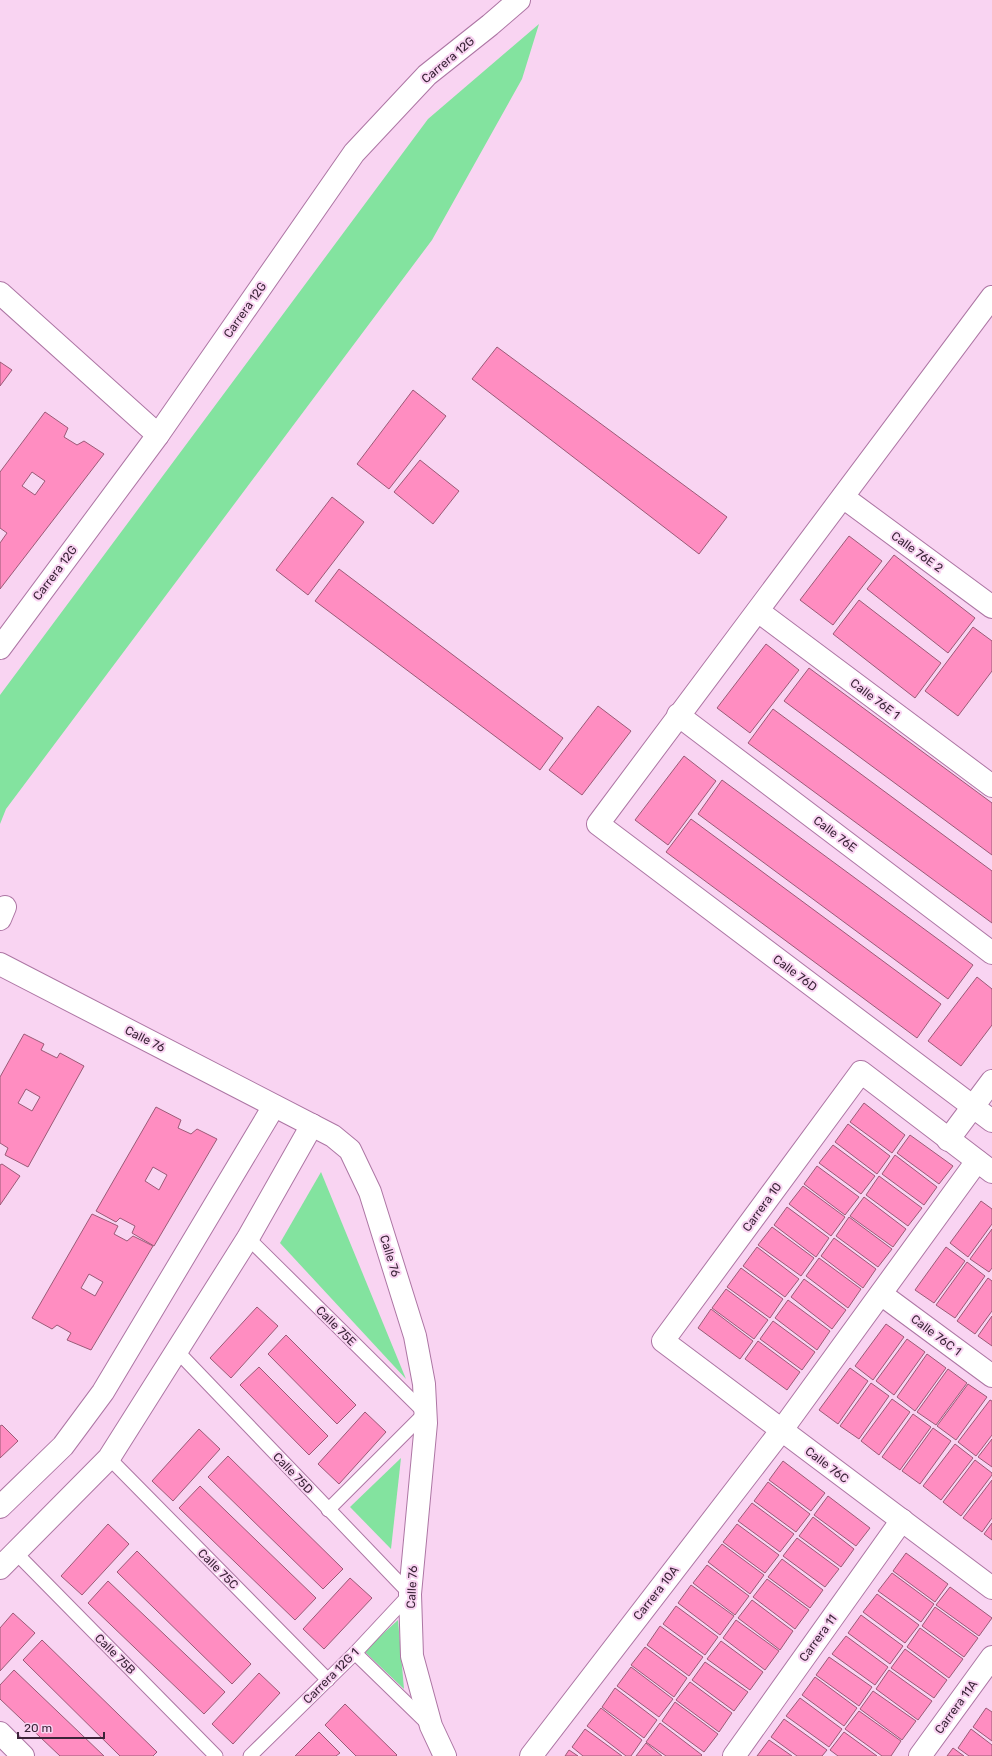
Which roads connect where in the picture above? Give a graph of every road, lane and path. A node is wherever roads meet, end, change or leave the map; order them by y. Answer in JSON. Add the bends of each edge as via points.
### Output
{"nodes":[{"id":1,"x":519,"y":0,"type":"edge"},
{"id":2,"x":0,"y":293,"type":"edge"},
{"id":3,"x":992,"y":297,"type":"edge"},
{"id":4,"x":158,"y":435,"type":"junction"},
{"id":5,"x":843,"y":497,"type":"junction"},
{"id":6,"x":992,"y":607,"type":"edge"},
{"id":7,"x":758,"y":611,"type":"junction"},
{"id":8,"x":0,"y":648,"type":"edge"},
{"id":9,"x":678,"y":715,"type":"junction"},
{"id":10,"x":992,"y":786,"type":"edge"},
{"id":11,"x":992,"y":953,"type":"edge"},
{"id":12,"x":0,"y":964,"type":"edge"},
{"id":13,"x":992,"y":1081,"type":"edge"},
{"id":14,"x":274,"y":1106,"type":"junction"},
{"id":15,"x":973,"y":1107,"type":"junction"},
{"id":16,"x":992,"y":1121,"type":"edge"},
{"id":17,"x":312,"y":1125,"type":"junction"},
{"id":18,"x":948,"y":1140,"type":"junction"},
{"id":19,"x":985,"y":1167,"type":"edge"},
{"id":20,"x":248,"y":1238,"type":"junction"},
{"id":21,"x":881,"y":1294,"type":"junction"},
{"id":22,"x":663,"y":1341,"type":"joint"},
{"id":23,"x":177,"y":1351,"type":"junction"},
{"id":24,"x":992,"y":1376,"type":"edge"},
{"id":25,"x":425,"y":1413,"type":"junction"},
{"id":26,"x":782,"y":1431,"type":"junction"},
{"id":27,"x":109,"y":1458,"type":"junction"},
{"id":28,"x":0,"y":1507,"type":"edge"},
{"id":29,"x":328,"y":1510,"type":"junction"},
{"id":30,"x":902,"y":1520,"type":"junction"},
{"id":31,"x":14,"y":1552,"type":"junction"},
{"id":32,"x":0,"y":1568,"type":"edge"},
{"id":33,"x":992,"y":1588,"type":"edge"},
{"id":34,"x":410,"y":1594,"type":"junction"},
{"id":35,"x":355,"y":1652,"type":"junction"},
{"id":36,"x":992,"y":1657,"type":"edge"},
{"id":37,"x":328,"y":1680,"type":"junction"},
{"id":38,"x":431,"y":1726,"type":"junction"},
{"id":39,"x":0,"y":1733,"type":"edge"},
{"id":40,"x":441,"y":1754,"type":"edge"},
{"id":41,"x":23,"y":1756,"type":"edge"},
{"id":42,"x":216,"y":1756,"type":"edge"},
{"id":43,"x":250,"y":1756,"type":"edge"},
{"id":44,"x":532,"y":1756,"type":"edge"},
{"id":45,"x":734,"y":1756,"type":"edge"},
{"id":46,"x":920,"y":1756,"type":"edge"}],
"edges":[{"from":1,"to":4,"type":"street","name":"Carrera 12G","via":[[427,75],[354,154]]},
{"from":2,"to":4,"type":"street"},
{"from":3,"to":5,"type":"street"},
{"from":4,"to":8,"type":"street","name":"Carrera 12G"},
{"from":5,"to":6,"type":"street","name":"Calle 76E 2"},
{"from":5,"to":7,"type":"street"},
{"from":7,"to":9,"type":"street"},
{"from":7,"to":10,"type":"street","name":"Calle 76E 1"},
{"from":9,"to":11,"type":"street","name":"Calle 76E"},
{"from":9,"to":15,"type":"street","name":"Calle 76D","via":[[598,824]]},
{"from":12,"to":14,"type":"street","name":"Calle 76"},
{"from":13,"to":15,"type":"street"},
{"from":14,"to":17,"type":"street","name":"Calle 76"},
{"from":14,"to":28,"type":"street","via":[[103,1392],[63,1446]]},
{"from":15,"to":16,"type":"street","name":"Calle 76D"},
{"from":15,"to":18,"type":"street"},
{"from":17,"to":20,"type":"street"},
{"from":17,"to":25,"type":"street","name":"Calle 76","via":[[333,1136],[350,1150],[370,1192],[415,1336],[424,1384]]},
{"from":18,"to":19,"type":"street"},
{"from":18,"to":22,"type":"street","name":"Carrera 10","via":[[860,1072]]},
{"from":19,"to":21,"type":"street","name":"Carrera 10A"},
{"from":20,"to":23,"type":"street"},
{"from":20,"to":25,"type":"lane","name":"Calle 75E"},
{"from":21,"to":24,"type":"street","name":"Calle 76C 1"},
{"from":21,"to":26,"type":"street","name":"Carrera 10A"},
{"from":22,"to":26,"type":"street","name":"Calle 76C"},
{"from":23,"to":27,"type":"street"},
{"from":23,"to":29,"type":"lane","name":"Calle 75D"},
{"from":25,"to":29,"type":"lane"},
{"from":25,"to":34,"type":"street","name":"Calle 76"},
{"from":26,"to":30,"type":"street","name":"Calle 76C"},
{"from":26,"to":44,"type":"street","name":"Carrera 10A"},
{"from":27,"to":31,"type":"street"},
{"from":27,"to":37,"type":"lane","name":"Calle 75C"},
{"from":29,"to":34,"type":"lane","name":"Calle 75D"},
{"from":30,"to":33,"type":"street","name":"Calle 76C"},
{"from":30,"to":45,"type":"street","name":"Carrera 11"},
{"from":31,"to":32,"type":"street"},
{"from":31,"to":42,"type":"lane","name":"Calle 75B"},
{"from":34,"to":35,"type":"lane","name":"Carrera 12G 1"},
{"from":34,"to":38,"type":"street","name":"Calle 76","via":[[412,1656]]},
{"from":35,"to":37,"type":"lane","name":"Carrera 12G 1"},
{"from":35,"to":38,"type":"lane"},
{"from":36,"to":46,"type":"street","name":"Carrera 11A"},
{"from":37,"to":43,"type":"lane","name":"Carrera 12G 1"},
{"from":38,"to":40,"type":"street","name":"Calle 76"},
{"from":39,"to":41,"type":"street"}]}
